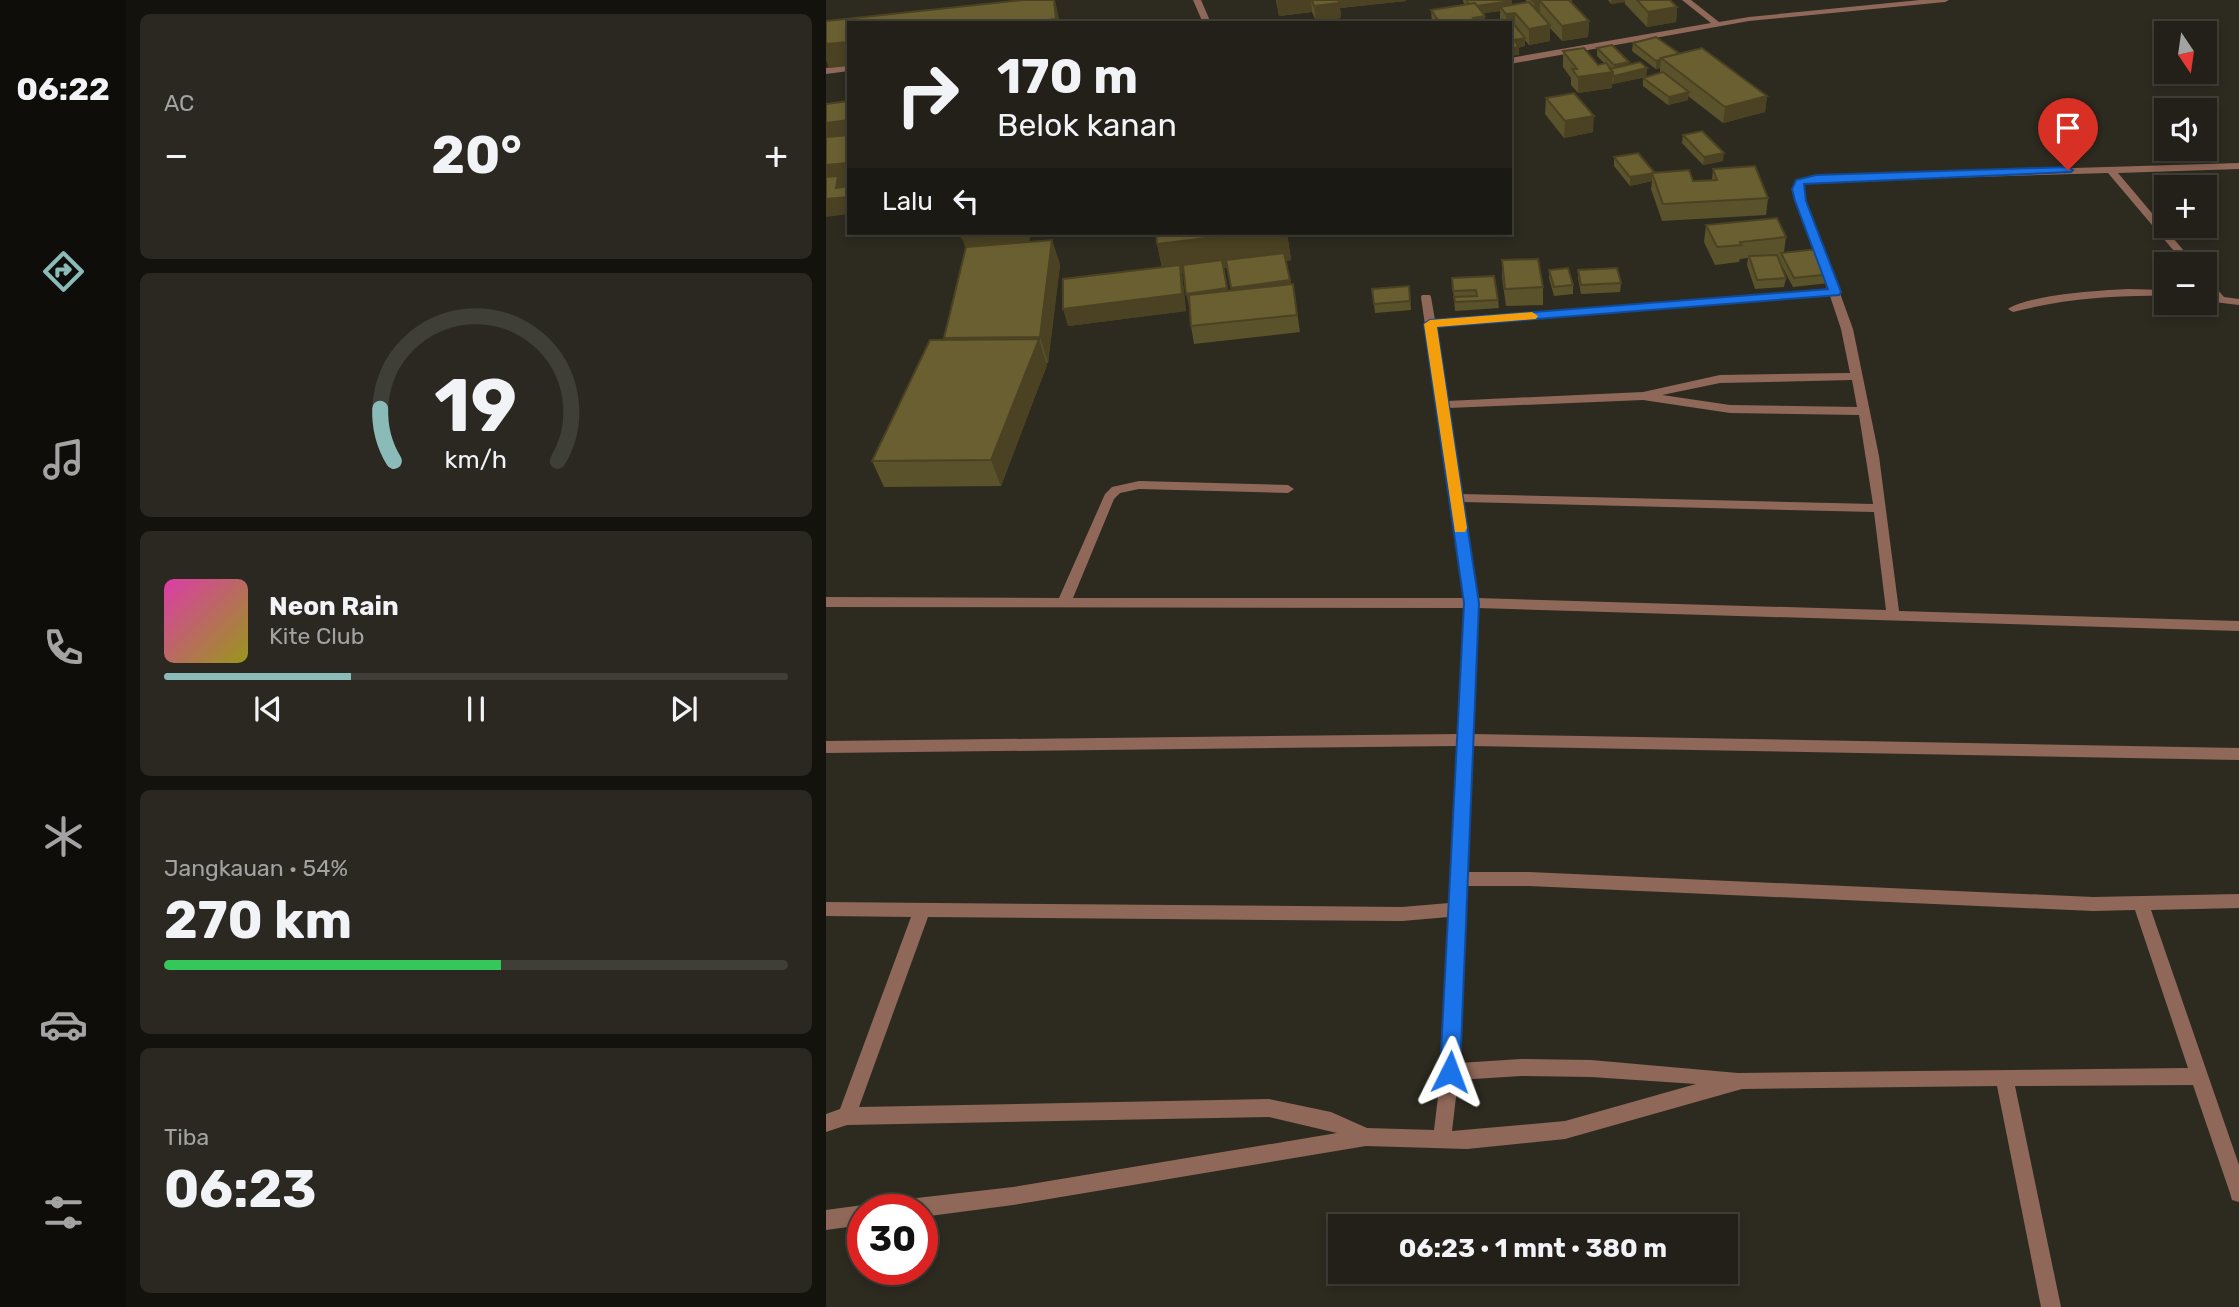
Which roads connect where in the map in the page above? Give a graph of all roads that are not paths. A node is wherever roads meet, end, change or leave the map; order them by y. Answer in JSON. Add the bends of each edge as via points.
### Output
{"nodes":[{"id":1,"x":1197,"y":0,"type":"edge"},
{"id":2,"x":1686,"y":0,"type":"edge"},
{"id":3,"x":1945,"y":0,"type":"edge"},
{"id":4,"x":1894,"y":1,"type":"edge"},
{"id":5,"x":1206,"y":21,"type":"edge"},
{"id":6,"x":1717,"y":24,"type":"junction"},
{"id":7,"x":1512,"y":61,"type":"edge"},
{"id":8,"x":847,"y":68,"type":"edge"},
{"id":9,"x":826,"y":71,"type":"edge"},
{"id":10,"x":2239,"y":166,"type":"edge"},
{"id":11,"x":2110,"y":169,"type":"junction"},
{"id":12,"x":2180,"y":252,"type":"edge"},
{"id":13,"x":1835,"y":292,"type":"junction"},
{"id":14,"x":2154,"y":292,"type":"edge"},
{"id":15,"x":2217,"y":295,"type":"edge"},
{"id":16,"x":1426,"y":297,"type":"dead end"},
{"id":17,"x":2217,"y":300,"type":"edge"},
{"id":18,"x":2222,"y":301,"type":"junction"},
{"id":19,"x":2239,"y":302,"type":"edge"},
{"id":20,"x":2013,"y":309,"type":"dead end"},
{"id":21,"x":1430,"y":324,"type":"junction"},
{"id":22,"x":1857,"y":376,"type":"junction"},
{"id":23,"x":1643,"y":396,"type":"junction"},
{"id":24,"x":1442,"y":405,"type":"junction"},
{"id":25,"x":1864,"y":411,"type":"junction"},
{"id":26,"x":1288,"y":489,"type":"dead end"},
{"id":27,"x":1455,"y":498,"type":"junction"},
{"id":28,"x":1880,"y":508,"type":"junction"},
{"id":29,"x":826,"y":602,"type":"edge"},
{"id":30,"x":1064,"y":602,"type":"junction"},
{"id":31,"x":1471,"y":603,"type":"junction"},
{"id":32,"x":1893,"y":615,"type":"junction"},
{"id":33,"x":2239,"y":626,"type":"edge"},
{"id":34,"x":1464,"y":740,"type":"junction"},
{"id":35,"x":826,"y":747,"type":"edge"},
{"id":36,"x":2239,"y":754,"type":"edge"},
{"id":37,"x":1459,"y":879,"type":"junction"},
{"id":38,"x":2239,"y":901,"type":"edge"},
{"id":39,"x":2141,"y":903,"type":"junction"},
{"id":40,"x":826,"y":909,"type":"edge"},
{"id":41,"x":1457,"y":909,"type":"junction"},
{"id":42,"x":922,"y":910,"type":"junction"},
{"id":43,"x":1450,"y":1072,"type":"junction"},
{"id":44,"x":2200,"y":1076,"type":"junction"},
{"id":45,"x":2004,"y":1078,"type":"junction"},
{"id":46,"x":1742,"y":1080,"type":"junction"},
{"id":47,"x":847,"y":1116,"type":"junction"},
{"id":48,"x":826,"y":1123,"type":"edge"},
{"id":49,"x":1366,"y":1138,"type":"junction"},
{"id":50,"x":1441,"y":1139,"type":"junction"},
{"id":51,"x":2239,"y":1193,"type":"edge"},
{"id":52,"x":938,"y":1205,"type":"edge"},
{"id":53,"x":847,"y":1217,"type":"edge"},
{"id":54,"x":826,"y":1220,"type":"edge"},
{"id":55,"x":2051,"y":1307,"type":"edge"}],
"edges":[{"from":1,"to":5,"type":"street"},
{"from":2,"to":6,"type":"street"},
{"from":3,"to":4,"type":"street"},
{"from":4,"to":6,"type":"street"},
{"from":6,"to":7,"type":"street"},
{"from":8,"to":9,"type":"street"},
{"from":10,"to":11,"type":"street"},
{"from":11,"to":12,"type":"street"},
{"from":11,"to":13,"type":"street","via":[[1800,182],[1797,189]]},
{"from":13,"to":21,"type":"street"},
{"from":13,"to":22,"type":"street"},
{"from":14,"to":20,"type":"street","via":[[2077,295]]},
{"from":15,"to":18,"type":"street"},
{"from":16,"to":21,"type":"street"},
{"from":17,"to":18,"type":"street"},
{"from":18,"to":19,"type":"street"},
{"from":21,"to":24,"type":"street"},
{"from":22,"to":23,"type":"street","via":[[1720,379]]},
{"from":22,"to":25,"type":"street"},
{"from":23,"to":24,"type":"street"},
{"from":23,"to":25,"type":"street","via":[[1730,410]]},
{"from":24,"to":27,"type":"street"},
{"from":25,"to":28,"type":"street"},
{"from":26,"to":30,"type":"street","via":[[1139,485],[1116,490]]},
{"from":27,"to":28,"type":"street"},
{"from":27,"to":31,"type":"street"},
{"from":28,"to":32,"type":"street"},
{"from":29,"to":30,"type":"street"},
{"from":30,"to":31,"type":"street"},
{"from":31,"to":32,"type":"street"},
{"from":31,"to":34,"type":"street"},
{"from":32,"to":33,"type":"street"},
{"from":34,"to":35,"type":"street"},
{"from":34,"to":36,"type":"street"},
{"from":34,"to":37,"type":"street"},
{"from":37,"to":39,"type":"street"},
{"from":37,"to":41,"type":"street"},
{"from":38,"to":39,"type":"street"},
{"from":39,"to":44,"type":"street"},
{"from":40,"to":42,"type":"street"},
{"from":41,"to":42,"type":"street","via":[[1402,914]]},
{"from":41,"to":43,"type":"street"},
{"from":42,"to":47,"type":"street"},
{"from":43,"to":46,"type":"street","via":[[1585,1067]]},
{"from":43,"to":50,"type":"street"},
{"from":44,"to":45,"type":"street"},
{"from":44,"to":51,"type":"street"},
{"from":45,"to":46,"type":"street"},
{"from":45,"to":55,"type":"street"},
{"from":46,"to":50,"type":"street","via":[[1565,1130]]},
{"from":47,"to":48,"type":"street"},
{"from":47,"to":49,"type":"street","via":[[1269,1108],[1331,1121]]},
{"from":49,"to":50,"type":"street"},
{"from":49,"to":52,"type":"street"},
{"from":53,"to":54,"type":"street"}]}
